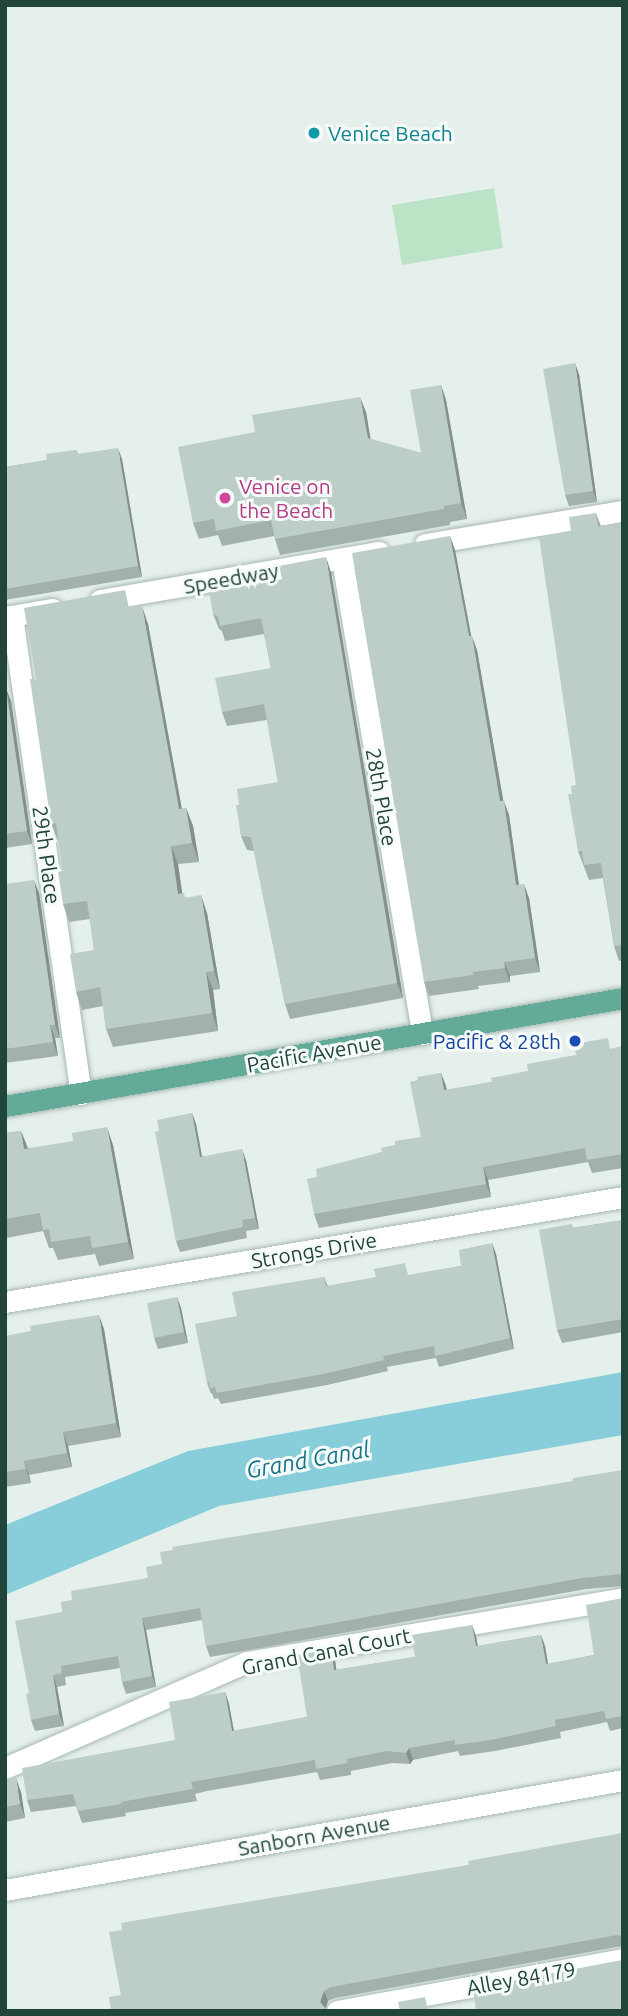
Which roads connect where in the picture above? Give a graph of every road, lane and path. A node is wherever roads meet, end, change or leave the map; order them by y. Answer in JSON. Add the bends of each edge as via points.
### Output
{"nodes":[{"id":1,"x":623,"y":511,"type":"edge"},
{"id":2,"x":342,"y":559,"type":"junction"},
{"id":3,"x":9,"y":616,"type":"edge"},
{"id":4,"x":623,"y":998,"type":"edge"},
{"id":5,"x":422,"y":1034,"type":"junction"},
{"id":6,"x":81,"y":1094,"type":"junction"},
{"id":7,"x":5,"y":1106,"type":"edge"},
{"id":8,"x":623,"y":1197,"type":"edge"},
{"id":9,"x":5,"y":1302,"type":"edge"},
{"id":10,"x":623,"y":1598,"type":"edge"},
{"id":11,"x":5,"y":1768,"type":"edge"},
{"id":12,"x":623,"y":1780,"type":"edge"},
{"id":13,"x":5,"y":1890,"type":"edge"},
{"id":14,"x":623,"y":1959,"type":"edge"},
{"id":15,"x":337,"y":2011,"type":"edge"}],
"edges":[{"from":1,"to":2,"type":"street","name":"Speedway"},
{"from":2,"to":3,"type":"street","name":"Speedway"},
{"from":2,"to":5,"type":"street","name":"28th Place"},
{"from":3,"to":6,"type":"street","name":"29th Place"},
{"from":4,"to":5,"type":"main road","name":"Pacific Avenue"},
{"from":5,"to":6,"type":"main road","name":"Pacific Avenue"},
{"from":6,"to":7,"type":"main road","name":"Pacific Avenue"},
{"from":8,"to":9,"type":"street","name":"Strongs Drive"},
{"from":10,"to":11,"type":"street","name":"Grand Canal Court","via":[[246,1662]]},
{"from":12,"to":13,"type":"street","name":"Sanborn Avenue"},
{"from":14,"to":15,"type":"street","name":"Alley 84179"}]}
